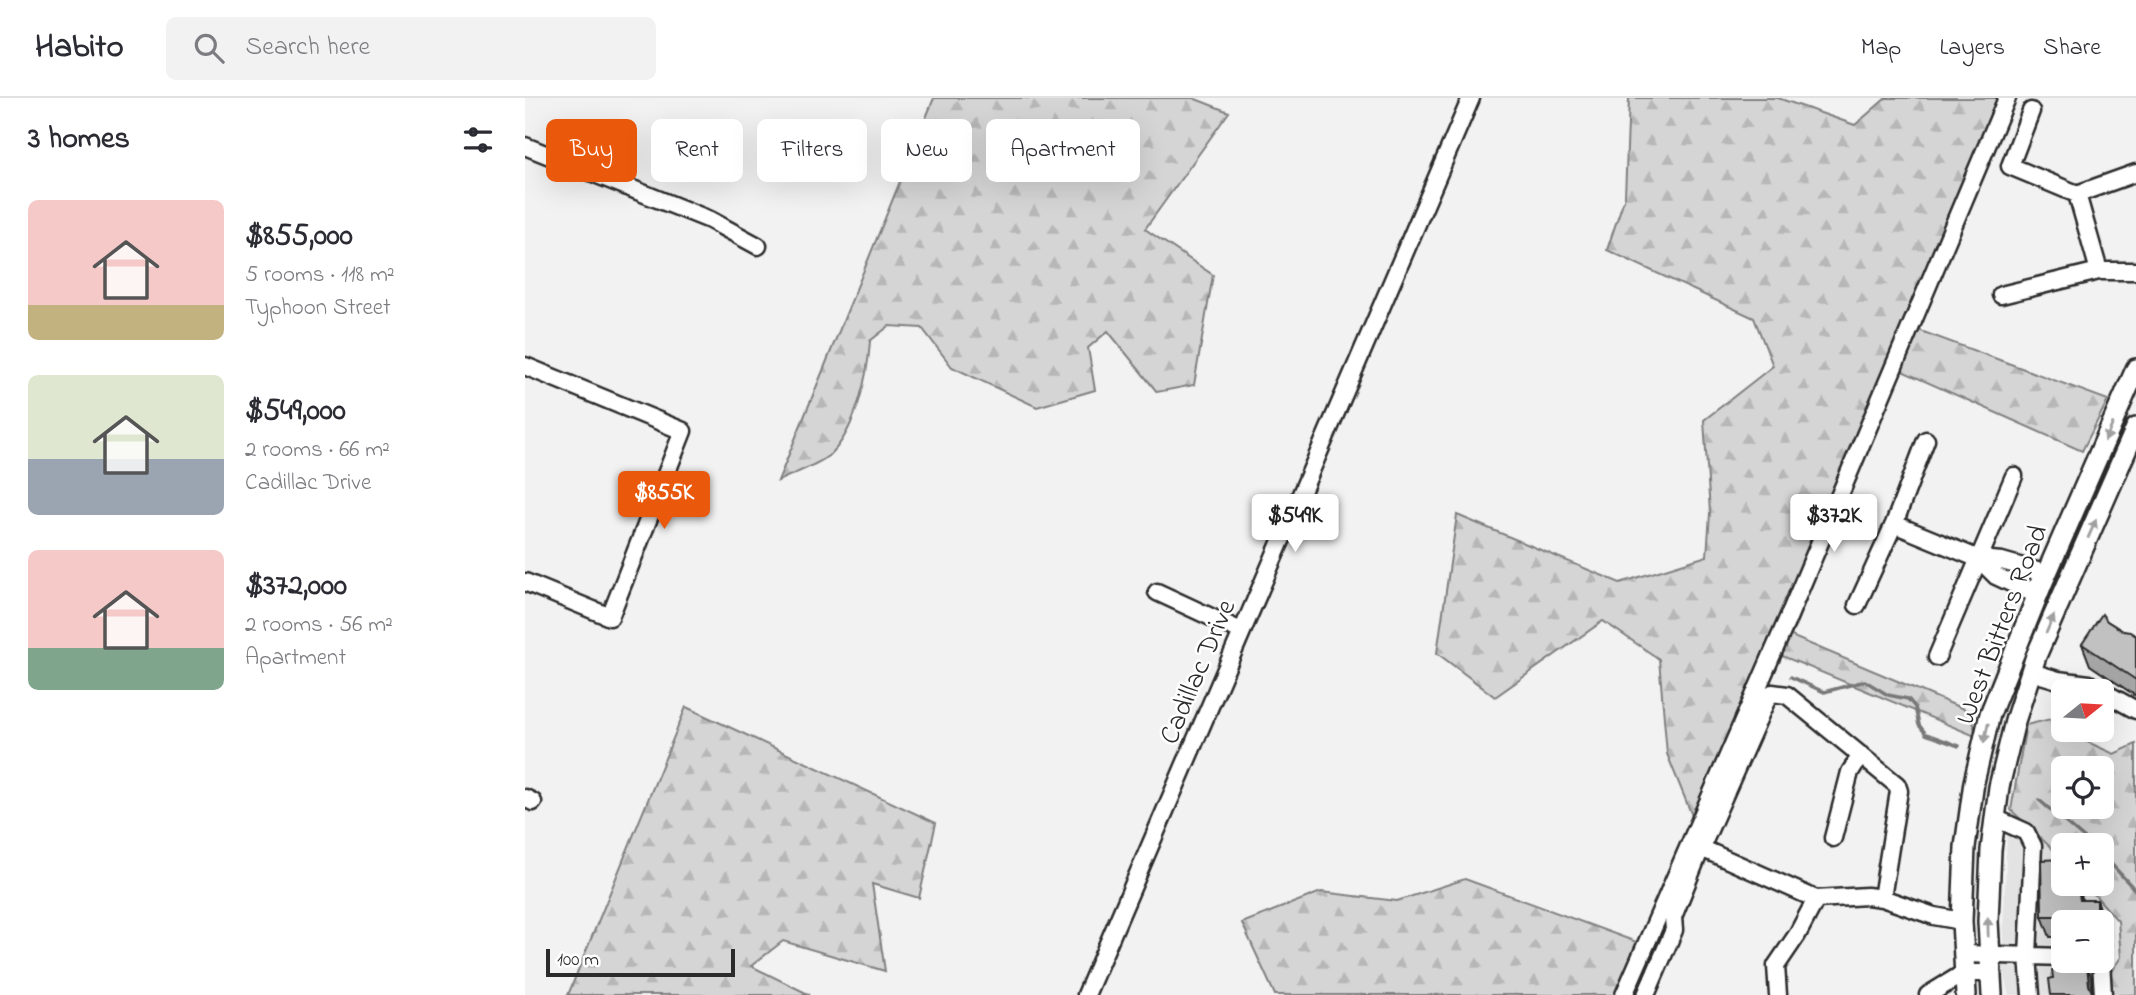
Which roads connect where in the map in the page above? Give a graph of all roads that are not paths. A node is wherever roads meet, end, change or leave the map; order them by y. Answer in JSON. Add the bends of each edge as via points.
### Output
{"nodes":[{"id":1,"x":1471,"y":98,"type":"edge"},
{"id":2,"x":2007,"y":98,"type":"edge"},
{"id":3,"x":2031,"y":111,"type":"dead end"},
{"id":4,"x":525,"y":146,"type":"edge"},
{"id":5,"x":2136,"y":173,"type":"edge"},
{"id":6,"x":2077,"y":194,"type":"junction"},
{"id":7,"x":758,"y":246,"type":"dead end"},
{"id":8,"x":2099,"y":271,"type":"junction"},
{"id":9,"x":2136,"y":271,"type":"edge"},
{"id":10,"x":2001,"y":295,"type":"dead end"},
{"id":11,"x":525,"y":366,"type":"edge"},
{"id":12,"x":2136,"y":369,"type":"edge"},
{"id":13,"x":2136,"y":428,"type":"edge"},
{"id":14,"x":1926,"y":440,"type":"dead end"},
{"id":15,"x":2014,"y":475,"type":"dead end"},
{"id":16,"x":1894,"y":524,"type":"junction"},
{"id":17,"x":1979,"y":559,"type":"junction"},
{"id":18,"x":525,"y":582,"type":"edge"},
{"id":19,"x":2042,"y":584,"type":"junction"},
{"id":20,"x":1157,"y":592,"type":"dead end"},
{"id":21,"x":2064,"y":592,"type":"junction"},
{"id":22,"x":1857,"y":605,"type":"dead end"},
{"id":23,"x":1241,"y":631,"type":"junction"},
{"id":24,"x":1937,"y":657,"type":"dead end"},
{"id":25,"x":2031,"y":673,"type":"junction"},
{"id":26,"x":2136,"y":710,"type":"edge"},
{"id":27,"x":1861,"y":755,"type":"junction"},
{"id":28,"x":1995,"y":818,"type":"junction"},
{"id":29,"x":1833,"y":838,"type":"dead end"},
{"id":30,"x":1701,"y":848,"type":"junction"},
{"id":31,"x":1882,"y":898,"type":"junction"},
{"id":32,"x":1816,"y":900,"type":"junction"},
{"id":33,"x":1962,"y":920,"type":"junction"},
{"id":34,"x":2028,"y":956,"type":"junction"},
{"id":35,"x":2051,"y":957,"type":"edge"},
{"id":36,"x":1964,"y":963,"type":"junction"},
{"id":37,"x":1989,"y":964,"type":"junction"},
{"id":38,"x":2102,"y":973,"type":"edge"},
{"id":39,"x":1932,"y":993,"type":"edge"},
{"id":40,"x":1086,"y":995,"type":"edge"},
{"id":41,"x":1624,"y":995,"type":"edge"},
{"id":42,"x":1646,"y":995,"type":"edge"},
{"id":43,"x":1778,"y":995,"type":"edge"},
{"id":44,"x":1966,"y":995,"type":"edge"},
{"id":45,"x":1992,"y":995,"type":"edge"},
{"id":46,"x":2031,"y":995,"type":"edge"},
{"id":47,"x":2103,"y":995,"type":"edge"}],
"edges":[{"from":1,"to":23,"type":"street","name":"Cadillac Drive"},
{"from":2,"to":41,"type":"street"},
{"from":3,"to":6,"type":"street","via":[[2010,166]]},
{"from":4,"to":7,"type":"street","via":[[710,220]]},
{"from":5,"to":6,"type":"street"},
{"from":6,"to":8,"type":"street"},
{"from":8,"to":9,"type":"street"},
{"from":8,"to":10,"type":"street"},
{"from":11,"to":18,"type":"street","via":[[683,431],[610,618]]},
{"from":12,"to":19,"type":"main road","name":"West Bitters Road","one_way":true},
{"from":21,"to":13,"type":"main road","name":"West Bitters Road","one_way":true},
{"from":14,"to":16,"type":"street"},
{"from":15,"to":17,"type":"street"},
{"from":16,"to":17,"type":"street"},
{"from":16,"to":22,"type":"street"},
{"from":17,"to":19,"type":"street","via":[[2037,571]]},
{"from":17,"to":24,"type":"street"},
{"from":19,"to":21,"type":"main road"},
{"from":19,"to":33,"type":"main road","name":"West Bitters Road","one_way":true,"via":[[1990,714],[1974,782]]},
{"from":20,"to":23,"type":"street"},
{"from":25,"to":21,"type":"main road","name":"West Bitters Road","one_way":true},
{"from":23,"to":40,"type":"street","name":"Cadillac Drive"},
{"from":25,"to":26,"type":"street","via":[[2089,684]]},
{"from":25,"to":28,"type":"main road","name":"West Bitters Road","via":[[2015,721]]},
{"from":27,"to":29,"type":"street","via":[[1850,772]]},
{"from":27,"to":30,"type":"street","via":[[1787,695],[1772,693]]},
{"from":27,"to":31,"type":"street","via":[[1899,791]]},
{"from":28,"to":34,"type":"street","via":[[2026,832],[2033,846]]},
{"from":37,"to":28,"type":"main road","name":"West Bitters Road","one_way":true,"via":[[1990,850]]},
{"from":30,"to":32,"type":"street"},
{"from":30,"to":42,"type":"street"},
{"from":31,"to":32,"type":"street"},
{"from":31,"to":33,"type":"street","via":[[1934,916]]},
{"from":32,"to":43,"type":"street","via":[[1776,966]]},
{"from":33,"to":36,"type":"main road","name":"West Bitters Road"},
{"from":34,"to":35,"type":"street"},
{"from":34,"to":37,"type":"street"},
{"from":34,"to":46,"type":"street"},
{"from":36,"to":37,"type":"street"},
{"from":36,"to":39,"type":"street"},
{"from":36,"to":44,"type":"main road","name":"West Bitters Road"},
{"from":37,"to":45,"type":"main road","name":"West Bitters Road"},
{"from":38,"to":47,"type":"street"}]}
